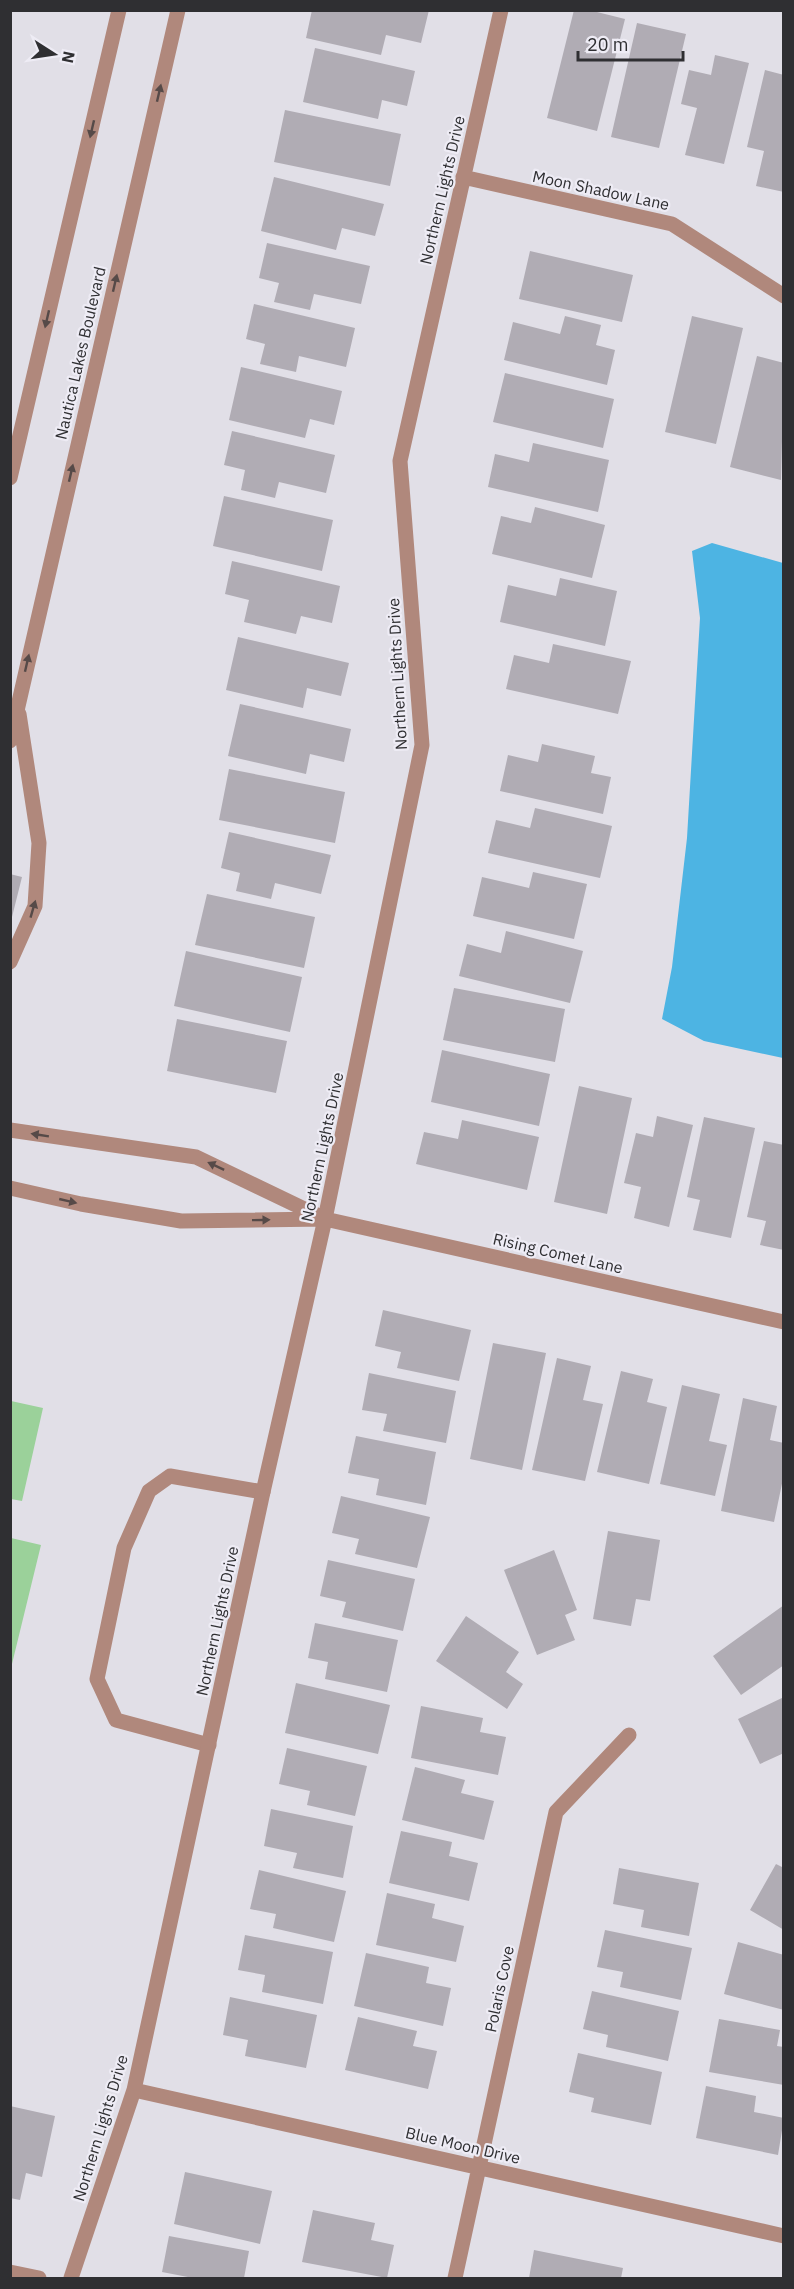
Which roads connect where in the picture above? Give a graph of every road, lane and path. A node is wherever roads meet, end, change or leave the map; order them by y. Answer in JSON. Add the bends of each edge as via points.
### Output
{"nodes":[{"id":1,"x":119,"y":10,"type":"edge"},
{"id":2,"x":178,"y":10,"type":"edge"},
{"id":3,"x":501,"y":10,"type":"edge"},
{"id":4,"x":463,"y":177,"type":"junction"},
{"id":5,"x":783,"y":296,"type":"edge"},
{"id":6,"x":10,"y":478,"type":"edge"},
{"id":7,"x":17,"y":704,"type":"junction"},
{"id":8,"x":10,"y":741,"type":"edge"},
{"id":9,"x":10,"y":963,"type":"edge"},
{"id":10,"x":10,"y":1130,"type":"edge"},
{"id":11,"x":10,"y":1188,"type":"edge"},
{"id":12,"x":325,"y":1219,"type":"junction"},
{"id":13,"x":783,"y":1322,"type":"edge"},
{"id":14,"x":263,"y":1492,"type":"junction"},
{"id":15,"x":629,"y":1735,"type":"dead end"},
{"id":16,"x":209,"y":1745,"type":"junction"},
{"id":17,"x":134,"y":2090,"type":"junction"},
{"id":18,"x":478,"y":2167,"type":"junction"},
{"id":19,"x":783,"y":2236,"type":"edge"},
{"id":20,"x":10,"y":2272,"type":"edge"},
{"id":21,"x":39,"y":2278,"type":"edge"},
{"id":22,"x":71,"y":2278,"type":"edge"},
{"id":23,"x":455,"y":2278,"type":"edge"}],
"edges":[{"from":1,"to":6,"type":"street","one_way":true},
{"from":7,"to":2,"type":"street","name":"Nautica Lakes Boulevard","one_way":true},
{"from":3,"to":4,"type":"street","name":"Northern Lights Drive"},
{"from":4,"to":5,"type":"street","name":"Moon Shadow Lane","via":[[672,224]]},
{"from":4,"to":12,"type":"street","name":"Northern Lights Drive","via":[[400,461],[422,745]]},
{"from":7,"to":8,"type":"street","name":"Nautica Lakes Boulevard"},
{"from":9,"to":7,"type":"street","name":"Nautica Lakes Boulevard","one_way":true,"via":[[35,906],[39,843]]},
{"from":12,"to":10,"type":"street","name":"Rising Comet Lane","one_way":true,"via":[[196,1157]]},
{"from":11,"to":12,"type":"street","name":"Rising Comet Lane","one_way":true,"via":[[181,1221]]},
{"from":12,"to":13,"type":"street","name":"Rising Comet Lane"},
{"from":12,"to":14,"type":"street","name":"Northern Lights Drive"},
{"from":14,"to":16,"type":"street","name":"Northern Lights Drive"},
{"from":14,"to":16,"type":"street","via":[[171,1476],[149,1491],[124,1548],[97,1679],[116,1720]]},
{"from":15,"to":18,"type":"street","name":"Polaris Cove","via":[[556,1812]]},
{"from":16,"to":17,"type":"street","name":"Northern Lights Drive"},
{"from":17,"to":18,"type":"street","name":"Blue Moon Drive"},
{"from":17,"to":22,"type":"street","name":"Northern Lights Drive"},
{"from":18,"to":19,"type":"street","name":"Blue Moon Drive"},
{"from":18,"to":23,"type":"street","name":"Polaris Cove"},
{"from":20,"to":21,"type":"street"}]}
